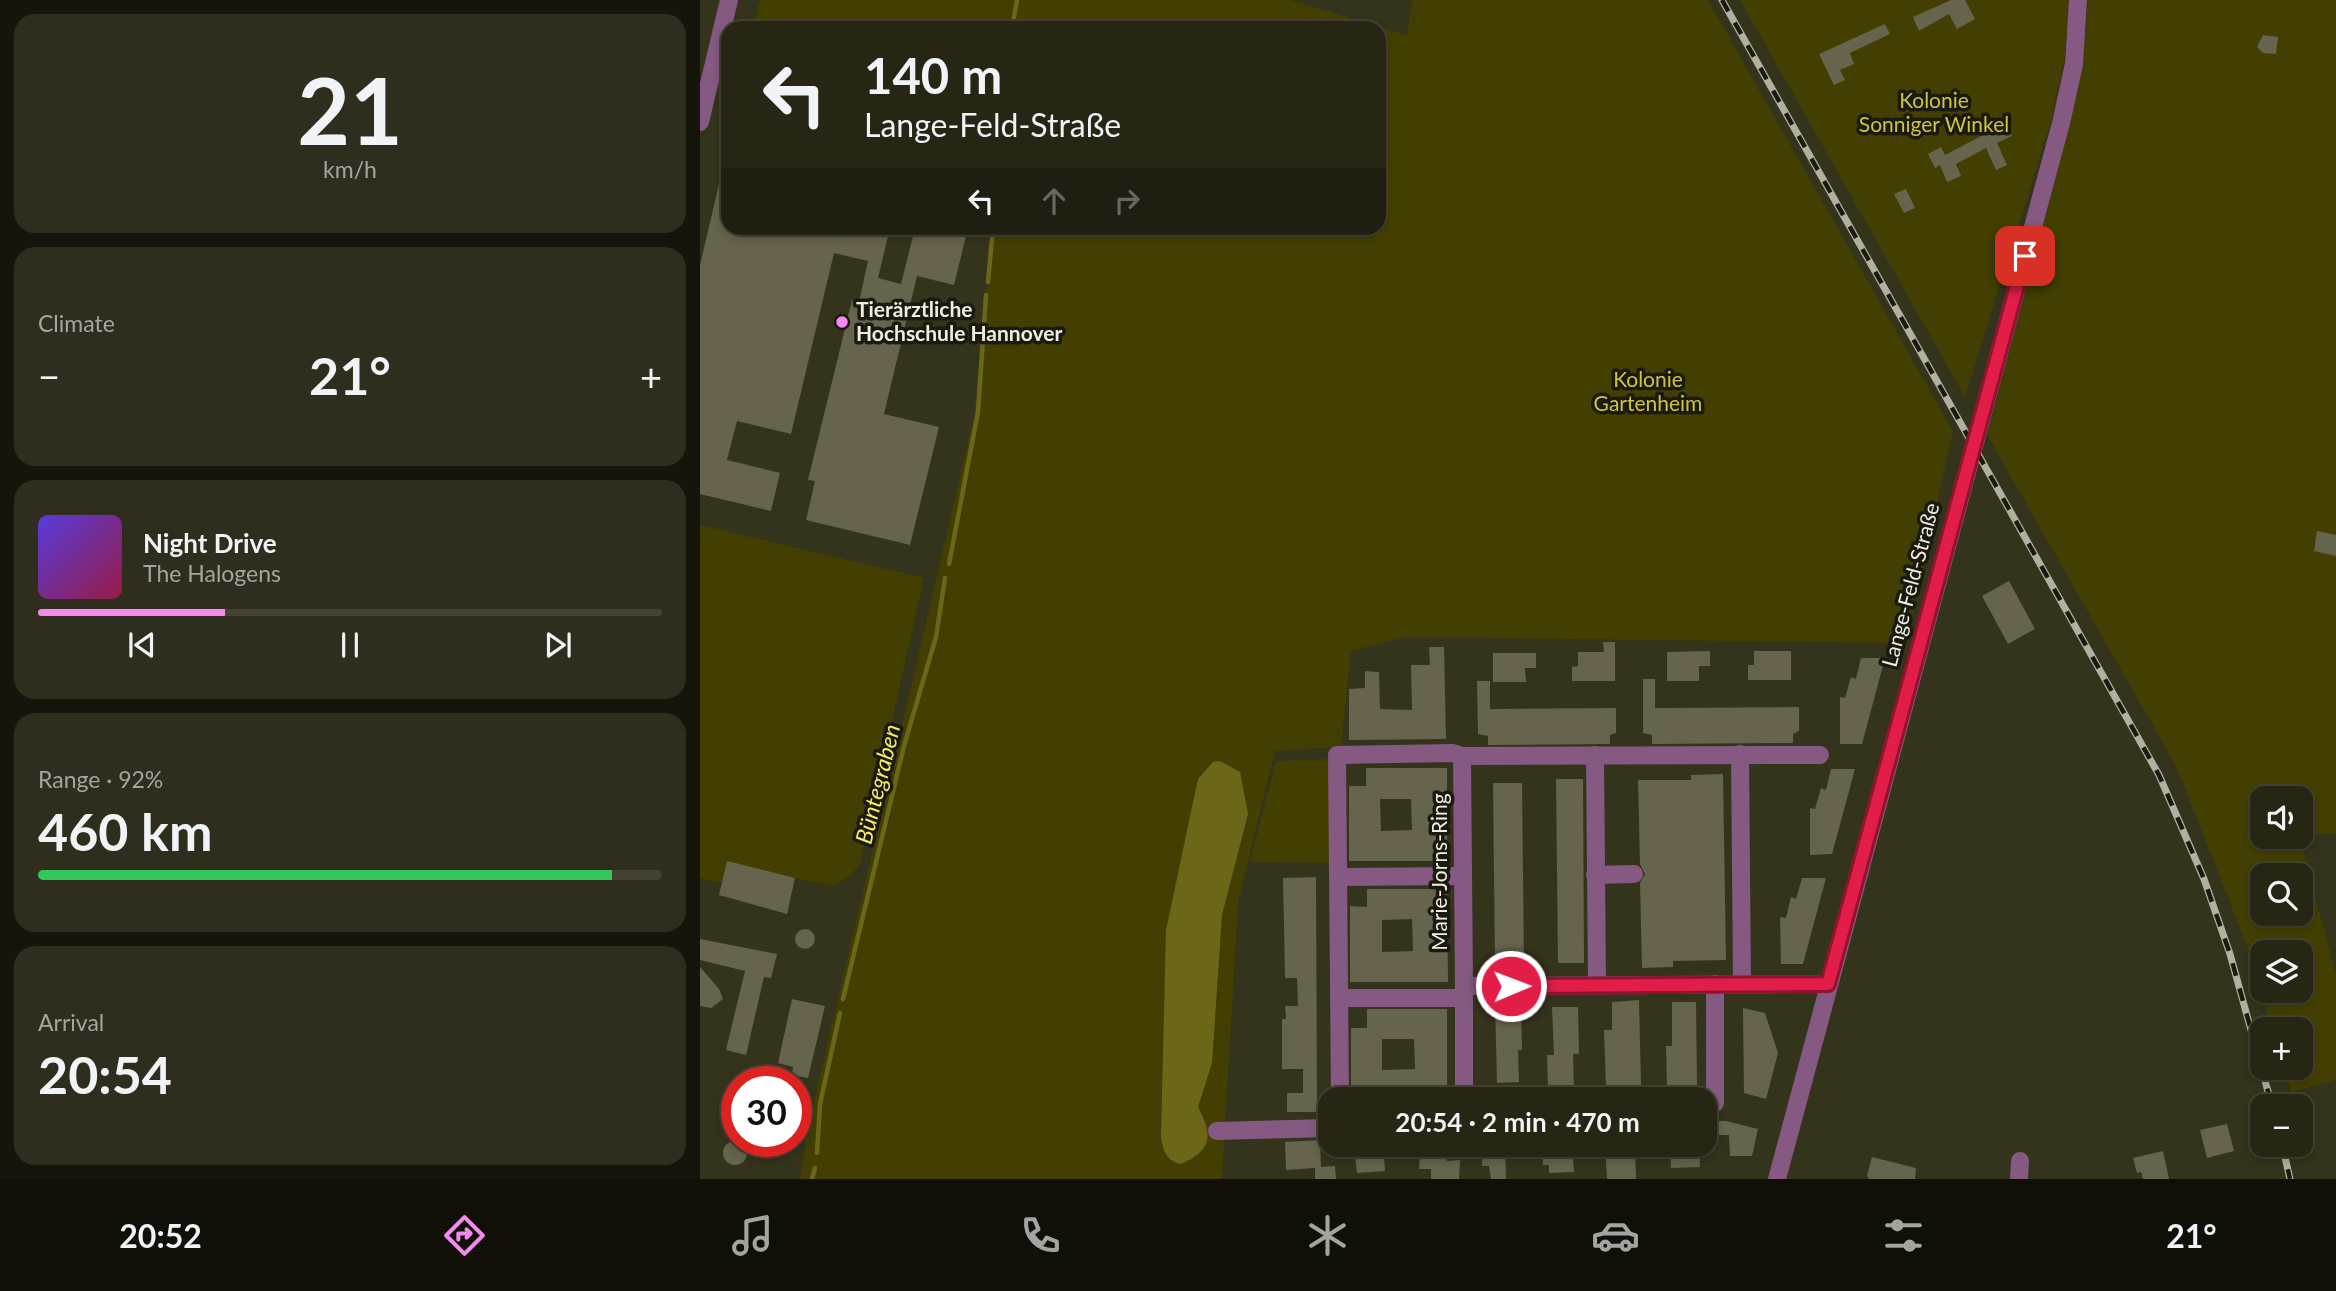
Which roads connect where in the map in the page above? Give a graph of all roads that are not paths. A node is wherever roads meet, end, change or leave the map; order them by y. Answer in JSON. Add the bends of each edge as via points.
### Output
{"nodes":[{"id":1,"x":729,"y":0,"type":"edge"},
{"id":2,"x":2078,"y":0,"type":"edge"},
{"id":3,"x":724,"y":21,"type":"edge"},
{"id":4,"x":721,"y":34,"type":"edge"},
{"id":5,"x":700,"y":122,"type":"edge"},
{"id":6,"x":1740,"y":754,"type":"junction"},
{"id":7,"x":1595,"y":755,"type":"junction"},
{"id":8,"x":1820,"y":755,"type":"dead end"},
{"id":9,"x":1462,"y":756,"type":"junction"},
{"id":10,"x":1634,"y":874,"type":"dead end"},
{"id":11,"x":1595,"y":875,"type":"junction"},
{"id":12,"x":1463,"y":876,"type":"junction"},
{"id":13,"x":1338,"y":877,"type":"junction"},
{"id":14,"x":1716,"y":984,"type":"junction"},
{"id":15,"x":1742,"y":984,"type":"junction"},
{"id":16,"x":1828,"y":984,"type":"junction"},
{"id":17,"x":1597,"y":985,"type":"junction"},
{"id":18,"x":1464,"y":992,"type":"junction"},
{"id":19,"x":1339,"y":998,"type":"junction"},
{"id":20,"x":1340,"y":1087,"type":"edge"},
{"id":21,"x":1464,"y":1087,"type":"edge"},
{"id":22,"x":1716,"y":1087,"type":"edge"},
{"id":23,"x":1318,"y":1128,"type":"edge"},
{"id":24,"x":1217,"y":1131,"type":"dead end"},
{"id":25,"x":2020,"y":1161,"type":"dead end"},
{"id":26,"x":1777,"y":1179,"type":"edge"},
{"id":27,"x":2019,"y":1179,"type":"edge"}],
"edges":[{"from":1,"to":3,"type":"street"},
{"from":2,"to":16,"type":"street","name":"Lange-Feld-Straße","via":[[2074,65],[2061,123]]},
{"from":4,"to":5,"type":"street"},
{"from":6,"to":7,"type":"street"},
{"from":6,"to":8,"type":"street"},
{"from":6,"to":15,"type":"street"},
{"from":7,"to":9,"type":"street"},
{"from":7,"to":11,"type":"street"},
{"from":9,"to":12,"type":"street","name":"Marie-Jorns-Ring"},
{"from":9,"to":13,"type":"street","via":[[1337,755]]},
{"from":10,"to":11,"type":"street"},
{"from":11,"to":17,"type":"street"},
{"from":12,"to":13,"type":"street"},
{"from":12,"to":18,"type":"street","name":"Marie-Jorns-Ring"},
{"from":13,"to":19,"type":"street"},
{"from":14,"to":15,"type":"street"},
{"from":14,"to":17,"type":"street"},
{"from":14,"to":22,"type":"street"},
{"from":15,"to":16,"type":"street"},
{"from":16,"to":26,"type":"street","name":"Lange-Feld-Straße"},
{"from":17,"to":18,"type":"street"},
{"from":18,"to":19,"type":"street"},
{"from":18,"to":21,"type":"street","name":"Marie-Jorns-Ring"},
{"from":19,"to":20,"type":"street"},
{"from":23,"to":24,"type":"street"},
{"from":25,"to":27,"type":"street"}]}
